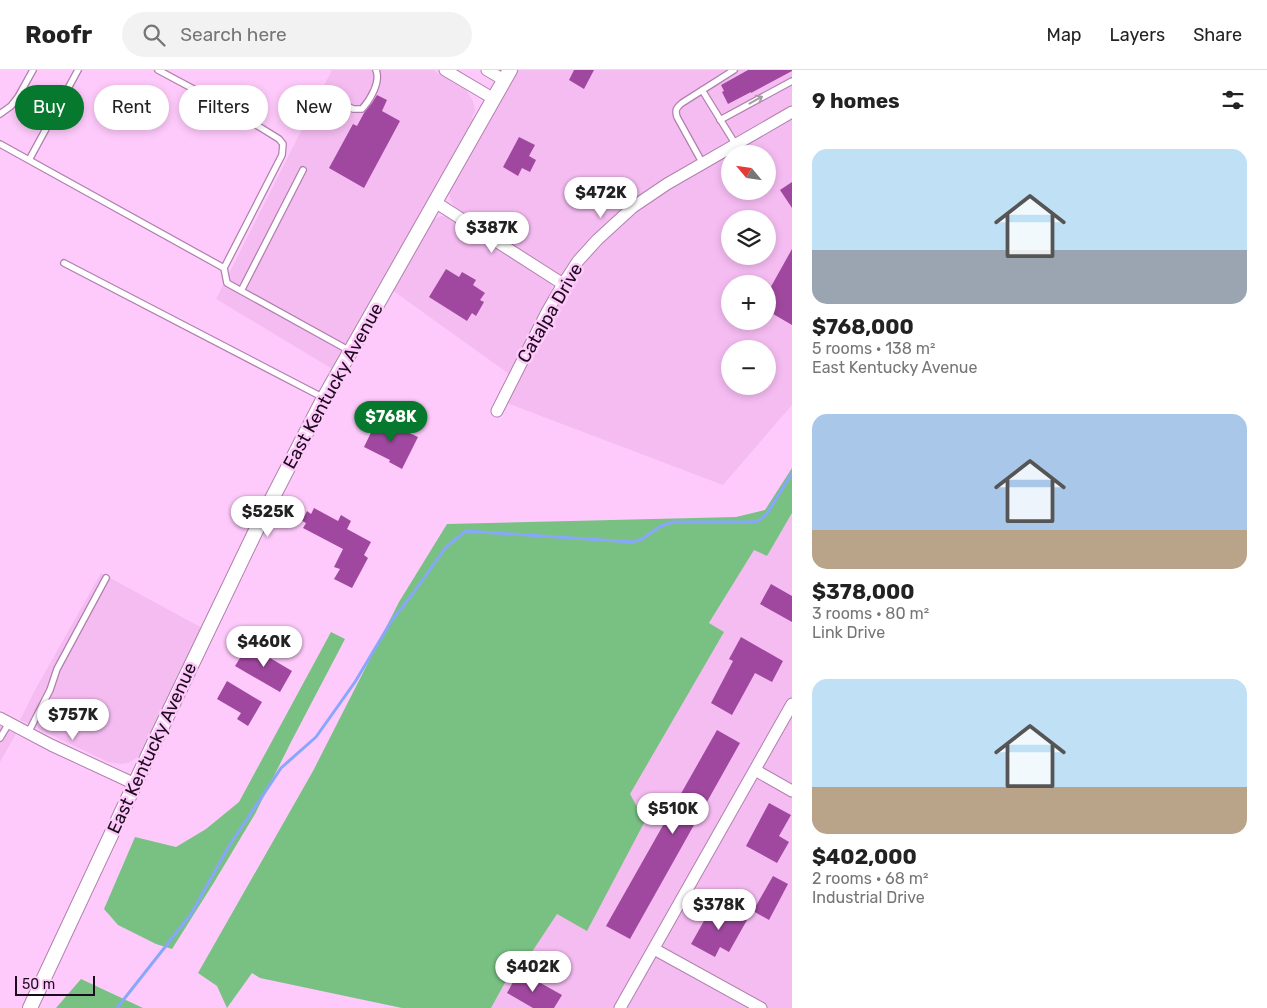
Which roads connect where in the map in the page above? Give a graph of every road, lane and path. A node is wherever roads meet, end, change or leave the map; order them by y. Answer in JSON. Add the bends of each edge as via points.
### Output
{"nodes":[{"id":1,"x":33,"y":70,"type":"edge"},
{"id":2,"x":78,"y":70,"type":"edge"},
{"id":3,"x":158,"y":70,"type":"edge"},
{"id":4,"x":376,"y":70,"type":"edge"},
{"id":5,"x":446,"y":70,"type":"edge"},
{"id":6,"x":486,"y":70,"type":"edge"},
{"id":7,"x":734,"y":70,"type":"edge"},
{"id":8,"x":507,"y":75,"type":"edge"},
{"id":9,"x":792,"y":81,"type":"edge"},
{"id":10,"x":702,"y":90,"type":"junction"},
{"id":11,"x":494,"y":99,"type":"junction"},
{"id":12,"x":351,"y":108,"type":"edge"},
{"id":13,"x":792,"y":112,"type":"edge"},
{"id":14,"x":0,"y":114,"type":"edge"},
{"id":15,"x":720,"y":120,"type":"junction"},
{"id":16,"x":0,"y":144,"type":"edge"},
{"id":17,"x":736,"y":145,"type":"joint"},
{"id":18,"x":721,"y":154,"type":"edge"},
{"id":19,"x":29,"y":160,"type":"junction"},
{"id":20,"x":703,"y":164,"type":"junction"},
{"id":21,"x":302,"y":170,"type":"dead end"},
{"id":22,"x":435,"y":202,"type":"junction"},
{"id":23,"x":64,"y":262,"type":"dead end"},
{"id":24,"x":224,"y":268,"type":"junction"},
{"id":25,"x":563,"y":284,"type":"junction"},
{"id":26,"x":240,"y":291,"type":"junction"},
{"id":27,"x":350,"y":351,"type":"junction"},
{"id":28,"x":324,"y":398,"type":"junction"},
{"id":29,"x":497,"y":410,"type":"dead end"},
{"id":30,"x":106,"y":578,"type":"dead end"},
{"id":31,"x":792,"y":704,"type":"edge"},
{"id":32,"x":4,"y":721,"type":"edge"},
{"id":33,"x":28,"y":733,"type":"junction"},
{"id":34,"x":0,"y":738,"type":"edge"},
{"id":35,"x":755,"y":770,"type":"junction"},
{"id":36,"x":135,"y":784,"type":"junction"},
{"id":37,"x":792,"y":791,"type":"edge"},
{"id":38,"x":654,"y":949,"type":"junction"},
{"id":39,"x":30,"y":1008,"type":"edge"},
{"id":40,"x":620,"y":1008,"type":"edge"},
{"id":41,"x":761,"y":1008,"type":"edge"}],
"edges":[{"from":1,"to":14,"type":"lane","via":[[18,97]]},
{"from":2,"to":19,"type":"lane"},
{"from":3,"to":24,"type":"lane","via":[[229,108],[283,144],[282,155]]},
{"from":4,"to":12,"type":"lane","via":[[378,81],[367,102],[362,109]]},
{"from":5,"to":11,"type":"street"},
{"from":6,"to":8,"type":"street"},
{"from":7,"to":10,"type":"lane"},
{"from":8,"to":11,"type":"street","name":"East Kentucky Avenue"},
{"from":15,"to":9,"type":"lane","one_way":true},
{"from":10,"to":15,"type":"lane"},
{"from":10,"to":20,"type":"lane","via":[[676,108],[676,112]]},
{"from":11,"to":22,"type":"street","name":"East Kentucky Avenue"},
{"from":13,"to":17,"type":"street","name":"Catalpa Drive"},
{"from":15,"to":17,"type":"lane"},
{"from":16,"to":19,"type":"lane"},
{"from":18,"to":20,"type":"street","name":"Catalpa Drive"},
{"from":19,"to":24,"type":"lane"},
{"from":20,"to":25,"type":"street","name":"Catalpa Drive","via":[[633,207],[597,240]]},
{"from":21,"to":26,"type":"lane"},
{"from":22,"to":25,"type":"street"},
{"from":22,"to":27,"type":"street","name":"East Kentucky Avenue"},
{"from":23,"to":28,"type":"lane"},
{"from":24,"to":26,"type":"lane","via":[[227,283]]},
{"from":25,"to":29,"type":"street","name":"Catalpa Drive"},
{"from":26,"to":27,"type":"lane"},
{"from":27,"to":28,"type":"street","name":"East Kentucky Avenue"},
{"from":28,"to":36,"type":"street","name":"East Kentucky Avenue","via":[[260,522]]},
{"from":30,"to":33,"type":"lane","via":[[57,668],[50,690]]},
{"from":31,"to":35,"type":"street"},
{"from":32,"to":33,"type":"street"},
{"from":32,"to":34,"type":"lane"},
{"from":33,"to":36,"type":"street"},
{"from":35,"to":37,"type":"street"},
{"from":35,"to":38,"type":"street"},
{"from":36,"to":39,"type":"street","name":"East Kentucky Avenue"},
{"from":38,"to":40,"type":"street"},
{"from":38,"to":41,"type":"street"}]}
